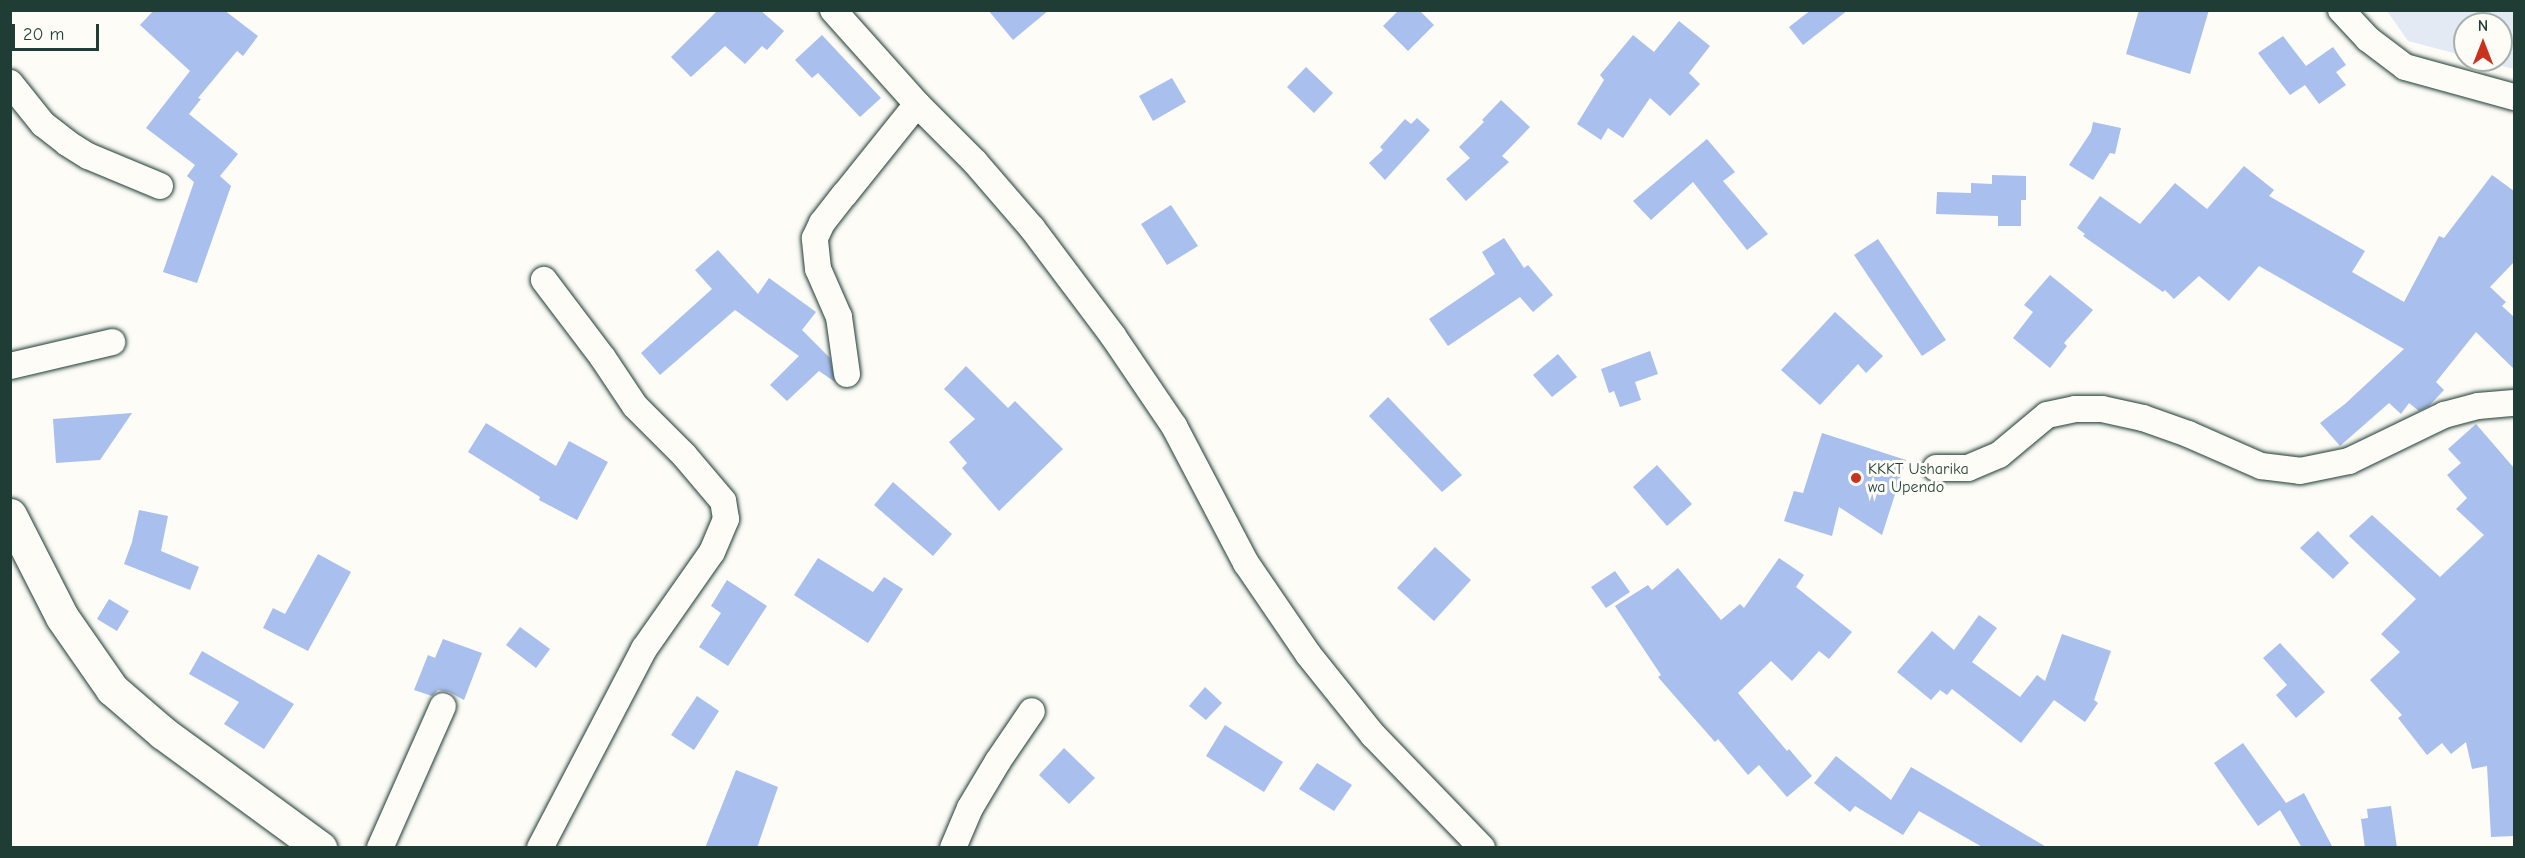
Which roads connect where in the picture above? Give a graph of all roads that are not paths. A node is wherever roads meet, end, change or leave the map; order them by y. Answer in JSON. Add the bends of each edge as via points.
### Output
{"nodes":[{"id":1,"x":833,"y":10,"type":"edge"},
{"id":2,"x":2341,"y":10,"type":"edge"},
{"id":3,"x":10,"y":83,"type":"edge"},
{"id":4,"x":2514,"y":97,"type":"edge"},
{"id":5,"x":917,"y":104,"type":"junction"},
{"id":6,"x":160,"y":186,"type":"dead end"},
{"id":7,"x":544,"y":280,"type":"dead end"},
{"id":8,"x":112,"y":342,"type":"dead end"},
{"id":9,"x":10,"y":366,"type":"edge"},
{"id":10,"x":847,"y":374,"type":"dead end"},
{"id":11,"x":2514,"y":402,"type":"edge"},
{"id":12,"x":1936,"y":468,"type":"dead end"},
{"id":13,"x":10,"y":514,"type":"edge"},
{"id":14,"x":442,"y":706,"type":"dead end"},
{"id":15,"x":1032,"y":711,"type":"dead end"},
{"id":16,"x":320,"y":848,"type":"edge"},
{"id":17,"x":381,"y":848,"type":"edge"},
{"id":18,"x":540,"y":848,"type":"edge"},
{"id":19,"x":952,"y":848,"type":"edge"},
{"id":20,"x":1482,"y":848,"type":"edge"}],
"edges":[{"from":1,"to":5,"type":"street"},
{"from":2,"to":4,"type":"street","via":[[2368,39],[2405,67]]},
{"from":3,"to":6,"type":"street","via":[[43,123],[67,143]]},
{"from":5,"to":10,"type":"street","via":[[844,194],[815,238],[818,269],[841,327]]},
{"from":5,"to":20,"type":"street","via":[[975,162],[1032,228],[1113,336],[1174,426],[1246,563],[1308,654],[1373,735]]},
{"from":7,"to":18,"type":"street","via":[[635,406],[723,501],[726,519],[712,552],[644,649]]},
{"from":8,"to":9,"type":"street"},
{"from":11,"to":12,"type":"street","via":[[2444,414],[2349,461],[2300,471],[2261,466],[2188,434],[2102,409],[2047,415],[1999,455],[1968,468]]},
{"from":13,"to":16,"type":"street","via":[[62,617],[112,689],[163,733]]},
{"from":14,"to":17,"type":"street"},
{"from":15,"to":19,"type":"street","via":[[970,808]]}]}
